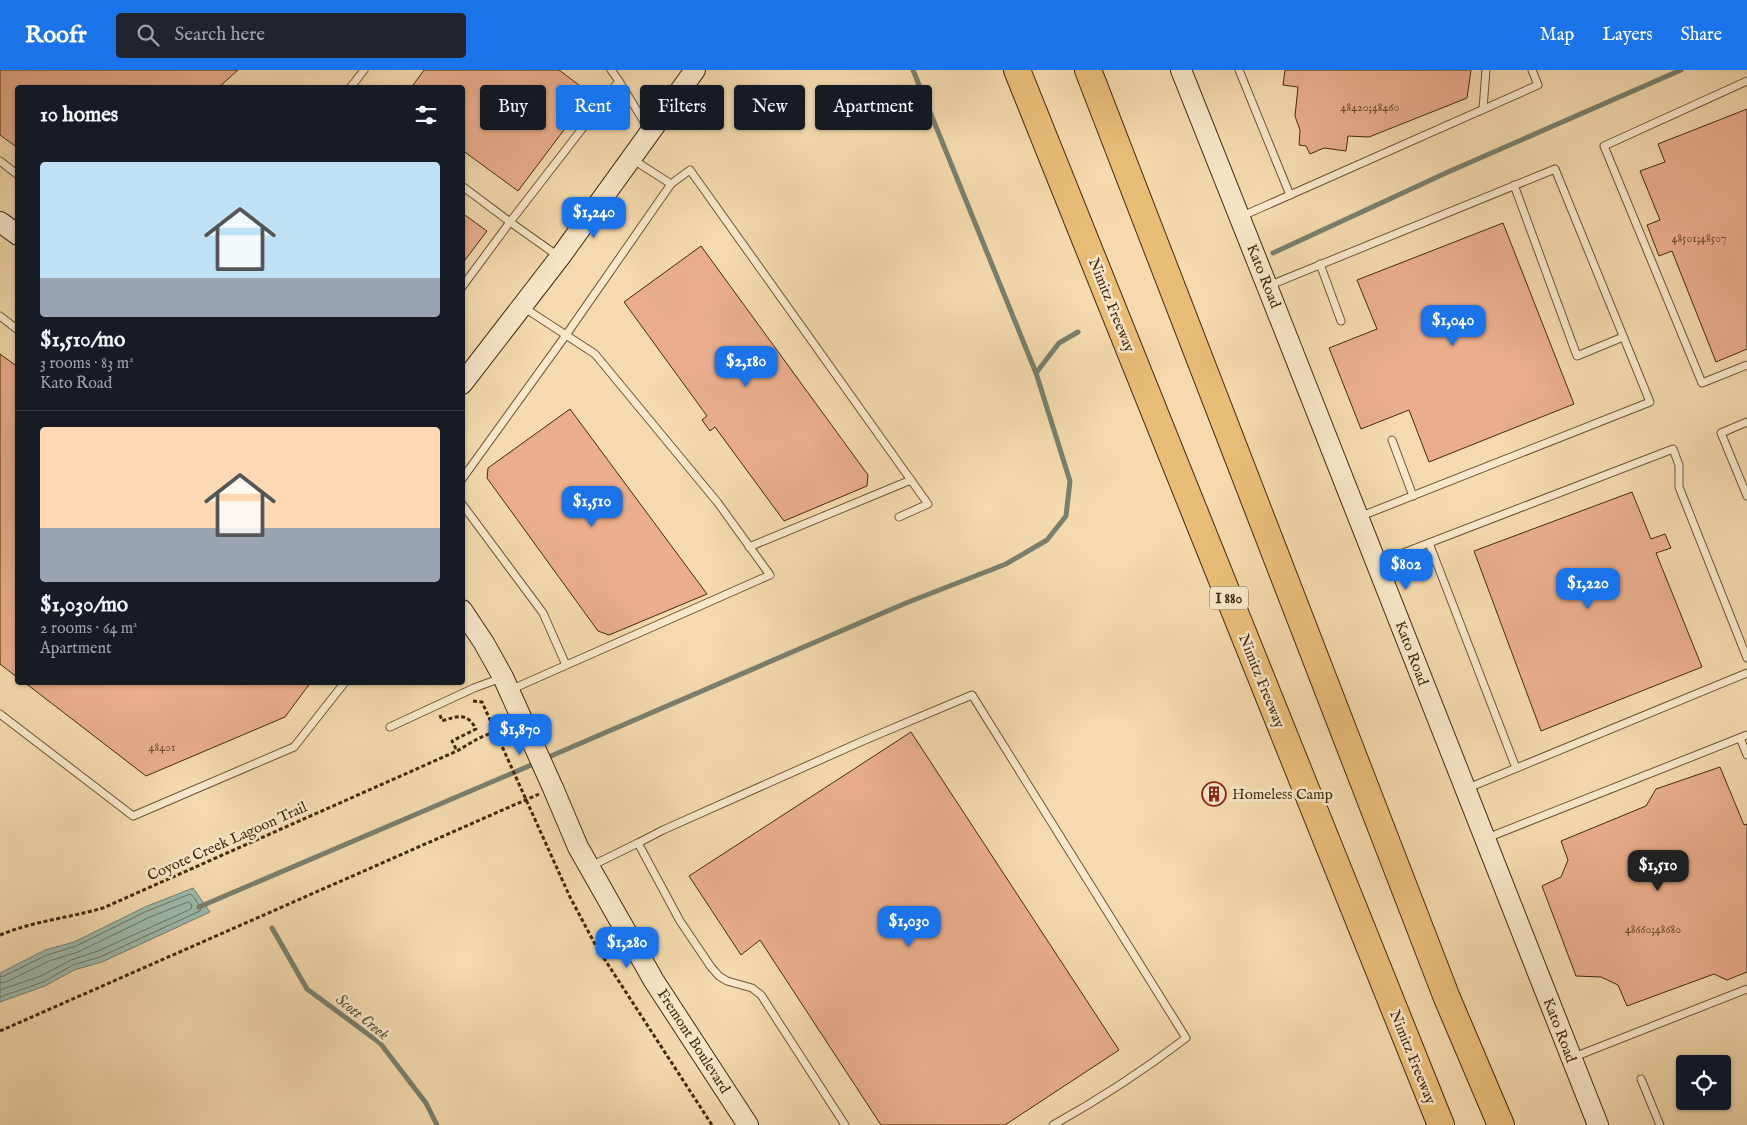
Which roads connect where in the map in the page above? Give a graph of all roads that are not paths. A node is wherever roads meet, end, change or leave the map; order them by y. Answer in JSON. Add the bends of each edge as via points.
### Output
{"nodes":[{"id":1,"x":364,"y":70,"type":"edge"},
{"id":2,"x":611,"y":70,"type":"edge"},
{"id":3,"x":1017,"y":70,"type":"edge"},
{"id":4,"x":1088,"y":70,"type":"edge"},
{"id":5,"x":1181,"y":70,"type":"edge"},
{"id":6,"x":1239,"y":70,"type":"edge"},
{"id":7,"x":1486,"y":70,"type":"edge"},
{"id":8,"x":1532,"y":70,"type":"edge"},
{"id":9,"x":689,"y":72,"type":"edge"},
{"id":10,"x":619,"y":81,"type":"junction"},
{"id":11,"x":1747,"y":81,"type":"edge"},
{"id":12,"x":352,"y":85,"type":"edge"},
{"id":13,"x":1483,"y":109,"type":"junction"},
{"id":14,"x":651,"y":131,"type":"junction"},
{"id":15,"x":631,"y":158,"type":"junction"},
{"id":16,"x":0,"y":161,"type":"edge"},
{"id":17,"x":15,"y":173,"type":"edge"},
{"id":18,"x":670,"y":184,"type":"junction"},
{"id":19,"x":1514,"y":185,"type":"junction"},
{"id":20,"x":465,"y":188,"type":"edge"},
{"id":21,"x":1290,"y":195,"type":"junction"},
{"id":22,"x":1240,"y":217,"type":"junction"},
{"id":23,"x":0,"y":222,"type":"edge"},
{"id":24,"x":510,"y":222,"type":"junction"},
{"id":25,"x":15,"y":233,"type":"edge"},
{"id":26,"x":560,"y":257,"type":"junction"},
{"id":27,"x":1320,"y":264,"type":"junction"},
{"id":28,"x":465,"y":283,"type":"edge"},
{"id":29,"x":1267,"y":286,"type":"junction"},
{"id":30,"x":522,"y":306,"type":"junction"},
{"id":31,"x":0,"y":316,"type":"edge"},
{"id":32,"x":1341,"y":321,"type":"dead end"},
{"id":33,"x":15,"y":328,"type":"edge"},
{"id":34,"x":566,"y":335,"type":"junction"},
{"id":35,"x":1623,"y":337,"type":"junction"},
{"id":36,"x":1747,"y":365,"type":"edge"},
{"id":37,"x":465,"y":380,"type":"edge"},
{"id":38,"x":1747,"y":422,"type":"edge"},
{"id":39,"x":1392,"y":440,"type":"dead end"},
{"id":40,"x":465,"y":475,"type":"edge"},
{"id":41,"x":911,"y":480,"type":"junction"},
{"id":42,"x":1413,"y":496,"type":"junction"},
{"id":43,"x":1747,"y":496,"type":"edge"},
{"id":44,"x":465,"y":508,"type":"edge"},
{"id":45,"x":899,"y":517,"type":"dead end"},
{"id":46,"x":1358,"y":517,"type":"junction"},
{"id":47,"x":1430,"y":542,"type":"junction"},
{"id":48,"x":749,"y":547,"type":"junction"},
{"id":49,"x":1376,"y":563,"type":"junction"},
{"id":50,"x":465,"y":615,"type":"edge"},
{"id":51,"x":1747,"y":658,"type":"edge"},
{"id":52,"x":566,"y":665,"type":"junction"},
{"id":53,"x":1747,"y":674,"type":"edge"},
{"id":54,"x":506,"y":684,"type":"junction"},
{"id":55,"x":344,"y":685,"type":"edge"},
{"id":56,"x":0,"y":714,"type":"edge"},
{"id":57,"x":390,"y":727,"type":"dead end"},
{"id":58,"x":1744,"y":736,"type":"edge"},
{"id":59,"x":1747,"y":755,"type":"edge"},
{"id":60,"x":1516,"y":768,"type":"junction"},
{"id":61,"x":1465,"y":789,"type":"junction"},
{"id":62,"x":1485,"y":839,"type":"junction"},
{"id":63,"x":638,"y":843,"type":"junction"},
{"id":64,"x":589,"y":867,"type":"junction"},
{"id":65,"x":1747,"y":989,"type":"edge"},
{"id":66,"x":1571,"y":1058,"type":"junction"},
{"id":67,"x":1641,"y":1079,"type":"dead end"},
{"id":68,"x":748,"y":1125,"type":"edge"},
{"id":69,"x":845,"y":1125,"type":"edge"},
{"id":70,"x":1053,"y":1125,"type":"edge"},
{"id":71,"x":1441,"y":1125,"type":"edge"},
{"id":72,"x":1501,"y":1125,"type":"edge"},
{"id":73,"x":1598,"y":1125,"type":"edge"},
{"id":74,"x":1660,"y":1125,"type":"edge"}],
"edges":[{"from":1,"to":12,"type":"lane"},
{"from":2,"to":10,"type":"lane"},
{"from":3,"to":71,"type":"highway","name":"Nimitz Freeway","number":"I 880"},
{"from":4,"to":72,"type":"highway","via":[[1437,970]]},
{"from":5,"to":22,"type":"street","name":"Kato Road"},
{"from":6,"to":21,"type":"lane"},
{"from":7,"to":13,"type":"lane"},
{"from":8,"to":13,"type":"lane","via":[[1538,85]]},
{"from":9,"to":14,"type":"street"},
{"from":10,"to":14,"type":"lane"},
{"from":10,"to":24,"type":"lane"},
{"from":11,"to":36,"type":"lane","via":[[1604,146],[1702,383]]},
{"from":13,"to":21,"type":"lane"},
{"from":14,"to":15,"type":"street"},
{"from":15,"to":18,"type":"lane"},
{"from":15,"to":26,"type":"street"},
{"from":16,"to":17,"type":"lane"},
{"from":18,"to":34,"type":"lane"},
{"from":18,"to":41,"type":"lane","via":[[690,170]]},
{"from":19,"to":27,"type":"lane"},
{"from":19,"to":35,"type":"lane","via":[[1554,169]]},
{"from":19,"to":35,"type":"lane","via":[[1577,356]]},
{"from":20,"to":24,"type":"lane"},
{"from":21,"to":22,"type":"lane"},
{"from":22,"to":29,"type":"street","name":"Kato Road"},
{"from":23,"to":25,"type":"street"},
{"from":24,"to":26,"type":"lane"},
{"from":24,"to":28,"type":"lane"},
{"from":26,"to":30,"type":"street"},
{"from":27,"to":29,"type":"lane"},
{"from":27,"to":32,"type":"lane"},
{"from":29,"to":46,"type":"street","name":"Kato Road"},
{"from":30,"to":34,"type":"lane"},
{"from":30,"to":37,"type":"street"},
{"from":31,"to":33,"type":"lane"},
{"from":34,"to":40,"type":"lane"},
{"from":34,"to":48,"type":"lane","via":[[594,354],[718,503]]},
{"from":35,"to":42,"type":"lane","via":[[1650,402]]},
{"from":38,"to":43,"type":"lane","via":[[1721,434]]},
{"from":39,"to":42,"type":"lane"},
{"from":41,"to":45,"type":"lane","via":[[928,504]]},
{"from":41,"to":48,"type":"lane"},
{"from":42,"to":46,"type":"lane"},
{"from":44,"to":52,"type":"lane","via":[[543,613]]},
{"from":46,"to":49,"type":"street","name":"Kato Road"},
{"from":47,"to":49,"type":"lane"},
{"from":47,"to":51,"type":"lane","via":[[1673,449],[1678,465],[1678,487]]},
{"from":47,"to":60,"type":"lane"},
{"from":48,"to":52,"type":"lane","via":[[770,575]]},
{"from":49,"to":61,"type":"street","name":"Kato Road"},
{"from":50,"to":54,"type":"street","name":"Fremont Boulevard"},
{"from":52,"to":54,"type":"lane"},
{"from":53,"to":60,"type":"lane"},
{"from":54,"to":57,"type":"lane","via":[[474,688]]},
{"from":54,"to":64,"type":"street","name":"Fremont Boulevard"},
{"from":55,"to":56,"type":"lane","via":[[294,748],[134,816]]},
{"from":58,"to":59,"type":"lane"},
{"from":58,"to":62,"type":"lane"},
{"from":60,"to":61,"type":"lane"},
{"from":61,"to":62,"type":"street","name":"Kato Road"},
{"from":62,"to":66,"type":"street","name":"Kato Road"},
{"from":63,"to":64,"type":"lane"},
{"from":63,"to":69,"type":"lane","via":[[680,921],[711,967],[727,981],[752,988],[761,995]]},
{"from":63,"to":70,"type":"lane","via":[[864,740],[972,695],[1186,1038],[1151,1065]]},
{"from":64,"to":68,"type":"street","name":"Fremont Boulevard","via":[[654,981]]},
{"from":65,"to":66,"type":"lane"},
{"from":66,"to":73,"type":"street","name":"Kato Road"},
{"from":67,"to":74,"type":"lane"}]}
